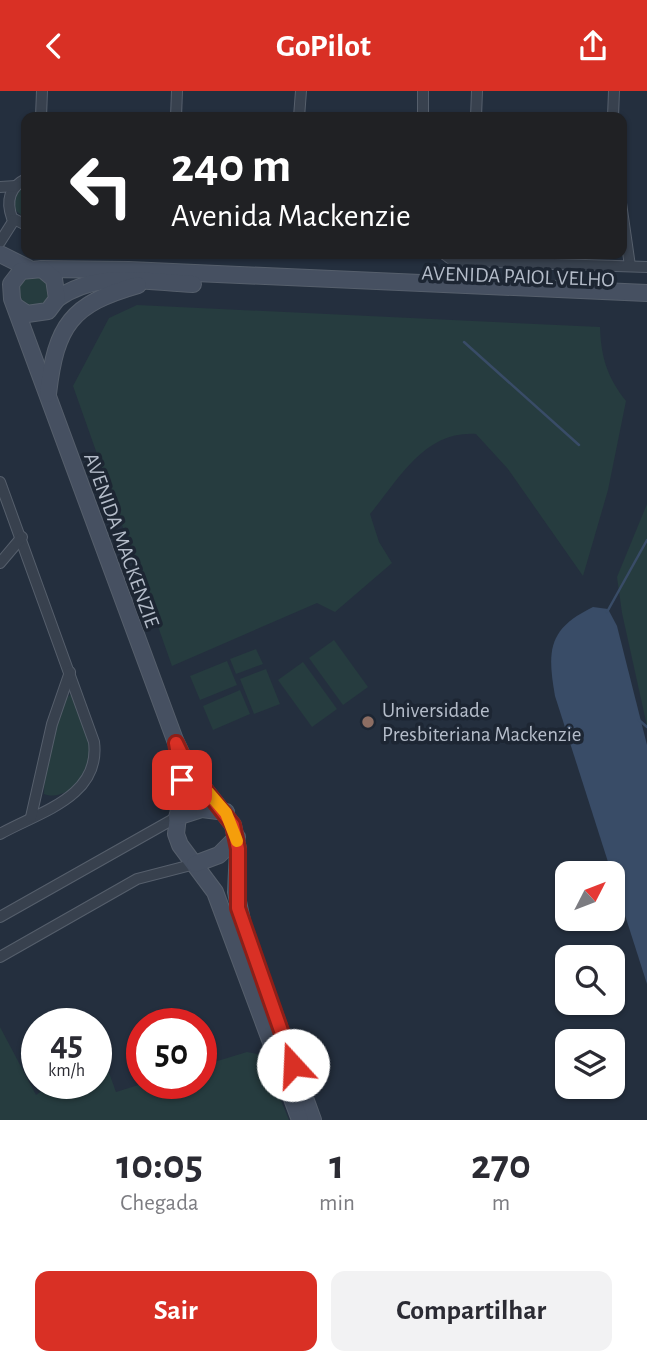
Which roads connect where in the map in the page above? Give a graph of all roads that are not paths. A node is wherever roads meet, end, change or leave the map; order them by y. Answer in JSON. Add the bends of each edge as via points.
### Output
{"nodes":[{"id":1,"x":42,"y":91,"type":"edge"},
{"id":2,"x":177,"y":91,"type":"edge"},
{"id":3,"x":300,"y":91,"type":"edge"},
{"id":4,"x":423,"y":91,"type":"edge"},
{"id":5,"x":477,"y":91,"type":"edge"},
{"id":6,"x":614,"y":91,"type":"edge"},
{"id":7,"x":40,"y":112,"type":"edge"},
{"id":8,"x":176,"y":112,"type":"edge"},
{"id":9,"x":299,"y":112,"type":"edge"},
{"id":10,"x":423,"y":112,"type":"edge"},
{"id":11,"x":476,"y":112,"type":"edge"},
{"id":12,"x":613,"y":112,"type":"edge"},
{"id":13,"x":21,"y":181,"type":"edge"},
{"id":14,"x":21,"y":183,"type":"edge"},
{"id":15,"x":0,"y":187,"type":"edge"},
{"id":16,"x":0,"y":211,"type":"edge"},
{"id":17,"x":13,"y":219,"type":"junction"},
{"id":18,"x":21,"y":223,"type":"edge"},
{"id":19,"x":21,"y":229,"type":"edge"},
{"id":20,"x":3,"y":242,"type":"edge"},
{"id":21,"x":627,"y":245,"type":"edge"},
{"id":22,"x":21,"y":257,"type":"edge"},
{"id":23,"x":24,"y":259,"type":"edge"},
{"id":24,"x":521,"y":259,"type":"edge"},
{"id":25,"x":630,"y":266,"type":"junction"},
{"id":26,"x":647,"y":267,"type":"edge"},
{"id":27,"x":35,"y":268,"type":"junction"},
{"id":28,"x":146,"y":282,"type":"junction"},
{"id":29,"x":8,"y":292,"type":"edge"},
{"id":30,"x":647,"y":293,"type":"edge"},
{"id":31,"x":57,"y":299,"type":"junction"},
{"id":32,"x":647,"y":303,"type":"edge"},
{"id":33,"x":41,"y":314,"type":"junction"},
{"id":34,"x":29,"y":352,"type":"junction"},
{"id":35,"x":47,"y":396,"type":"junction"},
{"id":36,"x":0,"y":482,"type":"edge"},
{"id":37,"x":22,"y":537,"type":"junction"},
{"id":38,"x":0,"y":563,"type":"edge"},
{"id":39,"x":70,"y":672,"type":"junction"},
{"id":40,"x":176,"y":743,"type":"junction"},
{"id":41,"x":226,"y":813,"type":"junction"},
{"id":42,"x":31,"y":817,"type":"junction"},
{"id":43,"x":177,"y":817,"type":"junction"},
{"id":44,"x":0,"y":834,"type":"edge"},
{"id":45,"x":237,"y":837,"type":"junction"},
{"id":46,"x":195,"y":865,"type":"junction"},
{"id":47,"x":0,"y":917,"type":"edge"},
{"id":48,"x":0,"y":957,"type":"edge"},
{"id":49,"x":300,"y":1120,"type":"edge"},
{"id":50,"x":313,"y":1120,"type":"edge"}],
"edges":[{"from":1,"to":7,"type":"street"},
{"from":2,"to":8,"type":"street"},
{"from":3,"to":9,"type":"street"},
{"from":4,"to":10,"type":"street"},
{"from":5,"to":11,"type":"street"},
{"from":6,"to":12,"type":"street"},
{"from":13,"to":15,"type":"street"},
{"from":14,"to":17,"type":"street","via":[[8,205]]},
{"from":16,"to":17,"type":"street"},
{"from":17,"to":18,"type":"street"},
{"from":17,"to":20,"type":"street"},
{"from":19,"to":20,"type":"street"},
{"from":20,"to":22,"type":"main road"},
{"from":21,"to":25,"type":"street"},
{"from":23,"to":27,"type":"main road"},
{"from":24,"to":25,"type":"street"},
{"from":25,"to":26,"type":"street"},
{"from":27,"to":29,"type":"main road","via":[[15,277]]},
{"from":27,"to":30,"type":"main road","name":"AVENIDA PAIOL VELHO"},
{"from":27,"to":31,"type":"main road","via":[[54,279]]},
{"from":28,"to":31,"type":"main road","name":"AVENIDA PAIOL VELHO","via":[[96,280]]},
{"from":28,"to":32,"type":"main road","name":"AVENIDA PAIOL VELHO"},
{"from":28,"to":35,"type":"main road","via":[[100,296],[72,319],[52,359]]},
{"from":29,"to":33,"type":"main road","via":[[27,314]]},
{"from":29,"to":34,"type":"main road","name":"AVENIDA MACKENZIE"},
{"from":31,"to":33,"type":"main road","name":"AVENIDA PAIOL VELHO"},
{"from":33,"to":34,"type":"main road"},
{"from":34,"to":35,"type":"main road","name":"AVENIDA MACKENZIE"},
{"from":35,"to":40,"type":"main road","name":"AVENIDA MACKENZIE"},
{"from":36,"to":37,"type":"street"},
{"from":37,"to":38,"type":"street"},
{"from":37,"to":39,"type":"street"},
{"from":39,"to":42,"type":"street","via":[[52,724]]},
{"from":39,"to":42,"type":"street","via":[[94,742],[95,764],[87,783],[77,792]]},
{"from":40,"to":41,"type":"main road","name":"AVENIDA MACKENZIE","via":[[188,768]]},
{"from":40,"to":43,"type":"main road","name":"AVENIDA MACKENZIE","via":[[182,780]]},
{"from":41,"to":43,"type":"main road","via":[[202,809]]},
{"from":41,"to":45,"type":"main road","name":"AVENIDA MACKENZIE"},
{"from":42,"to":44,"type":"street"},
{"from":43,"to":46,"type":"main road","name":"AVENIDA MACKENZIE","via":[[180,845]]},
{"from":43,"to":47,"type":"street"},
{"from":45,"to":46,"type":"main road","via":[[219,855]]},
{"from":45,"to":50,"type":"main road","name":"AVENIDA MACKENZIE","via":[[238,908]]},
{"from":46,"to":48,"type":"street","via":[[137,879]]},
{"from":46,"to":49,"type":"main road","name":"AVENIDA MACKENZIE","via":[[217,898]]}]}
